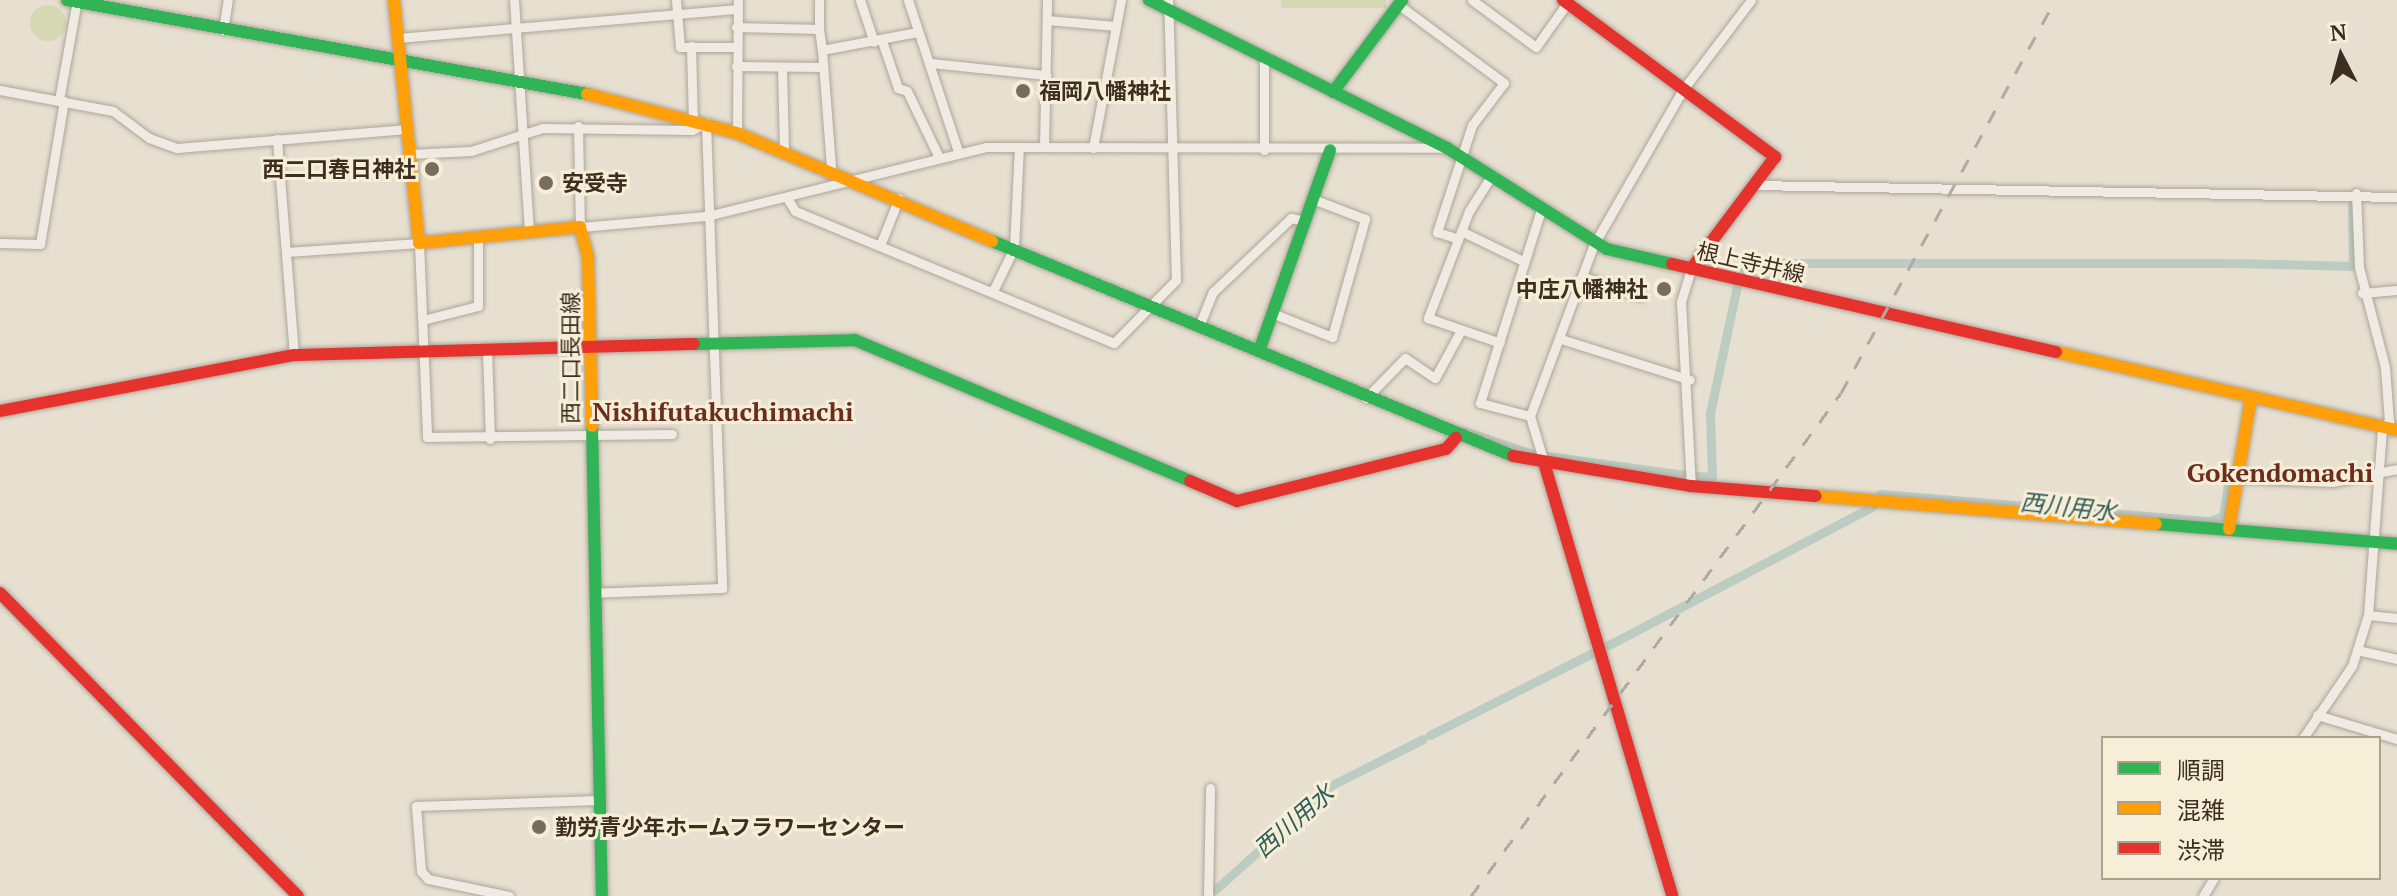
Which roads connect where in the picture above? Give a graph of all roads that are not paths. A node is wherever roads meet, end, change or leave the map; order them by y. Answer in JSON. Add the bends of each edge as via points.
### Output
{"nodes":[{"id":1,"x":228,"y":0,"type":"edge"},
{"id":2,"x":394,"y":0,"type":"edge"},
{"id":3,"x":514,"y":0,"type":"edge"},
{"id":4,"x":819,"y":0,"type":"edge"},
{"id":5,"x":860,"y":0,"type":"edge"},
{"id":6,"x":908,"y":0,"type":"edge"},
{"id":7,"x":1047,"y":0,"type":"edge"},
{"id":8,"x":1121,"y":0,"type":"edge"},
{"id":9,"x":1149,"y":0,"type":"edge"},
{"id":10,"x":1472,"y":0,"type":"edge"},
{"id":11,"x":1751,"y":0,"type":"edge"},
{"id":12,"x":73,"y":1,"type":"edge"},
{"id":13,"x":1400,"y":2,"type":"edge"},
{"id":14,"x":1565,"y":2,"type":"edge"},
{"id":15,"x":738,"y":4,"type":"edge"},
{"id":16,"x":1168,"y":4,"type":"edge"},
{"id":17,"x":677,"y":5,"type":"edge"},
{"id":18,"x":1047,"y":20,"type":"junction"},
{"id":19,"x":516,"y":25,"type":"junction"},
{"id":20,"x":1116,"y":26,"type":"junction"},
{"id":21,"x":736,"y":27,"type":"junction"},
{"id":22,"x":819,"y":29,"type":"junction"},
{"id":23,"x":223,"y":30,"type":"junction"},
{"id":24,"x":917,"y":32,"type":"junction"},
{"id":25,"x":398,"y":38,"type":"junction"},
{"id":26,"x":878,"y":42,"type":"junction"},
{"id":27,"x":691,"y":46,"type":"junction"},
{"id":28,"x":736,"y":47,"type":"junction"},
{"id":29,"x":822,"y":50,"type":"junction"},
{"id":30,"x":1264,"y":57,"type":"junction"},
{"id":31,"x":400,"y":61,"type":"junction"},
{"id":32,"x":931,"y":63,"type":"junction"},
{"id":33,"x":736,"y":66,"type":"junction"},
{"id":34,"x":782,"y":67,"type":"junction"},
{"id":35,"x":822,"y":67,"type":"junction"},
{"id":36,"x":1046,"y":75,"type":"junction"},
{"id":37,"x":521,"y":80,"type":"junction"},
{"id":38,"x":0,"y":90,"type":"edge"},
{"id":39,"x":1682,"y":91,"type":"junction"},
{"id":40,"x":1333,"y":92,"type":"junction"},
{"id":41,"x":62,"y":101,"type":"junction"},
{"id":42,"x":700,"y":122,"type":"junction"},
{"id":43,"x":578,"y":126,"type":"junction"},
{"id":44,"x":407,"y":129,"type":"junction"},
{"id":45,"x":528,"y":132,"type":"junction"},
{"id":46,"x":737,"y":133,"type":"junction"},
{"id":47,"x":277,"y":139,"type":"junction"},
{"id":48,"x":1019,"y":147,"type":"junction"},
{"id":49,"x":1044,"y":147,"type":"junction"},
{"id":50,"x":1093,"y":148,"type":"junction"},
{"id":51,"x":1447,"y":148,"type":"junction"},
{"id":52,"x":784,"y":149,"type":"junction"},
{"id":53,"x":1171,"y":149,"type":"junction"},
{"id":54,"x":1264,"y":150,"type":"junction"},
{"id":55,"x":1330,"y":150,"type":"junction"},
{"id":56,"x":958,"y":151,"type":"junction"},
{"id":57,"x":410,"y":154,"type":"junction"},
{"id":58,"x":938,"y":155,"type":"junction"},
{"id":59,"x":1463,"y":156,"type":"junction"},
{"id":60,"x":831,"y":168,"type":"junction"},
{"id":61,"x":1492,"y":175,"type":"junction"},
{"id":62,"x":852,"y":177,"type":"junction"},
{"id":63,"x":1754,"y":185,"type":"junction"},
{"id":64,"x":2356,"y":193,"type":"junction"},
{"id":65,"x":899,"y":197,"type":"junction"},
{"id":66,"x":2397,"y":197,"type":"edge"},
{"id":67,"x":787,"y":198,"type":"junction"},
{"id":68,"x":1313,"y":199,"type":"junction"},
{"id":69,"x":1541,"y":210,"type":"junction"},
{"id":70,"x":707,"y":216,"type":"junction"},
{"id":71,"x":1305,"y":221,"type":"junction"},
{"id":72,"x":580,"y":227,"type":"junction"},
{"id":73,"x":529,"y":231,"type":"junction"},
{"id":74,"x":478,"y":235,"type":"junction"},
{"id":75,"x":1459,"y":235,"type":"junction"},
{"id":76,"x":0,"y":243,"type":"edge"},
{"id":77,"x":419,"y":243,"type":"junction"},
{"id":78,"x":881,"y":243,"type":"junction"},
{"id":79,"x":1594,"y":244,"type":"junction"},
{"id":80,"x":1014,"y":248,"type":"junction"},
{"id":81,"x":287,"y":252,"type":"junction"},
{"id":82,"x":1523,"y":261,"type":"junction"},
{"id":83,"x":1691,"y":269,"type":"junction"},
{"id":84,"x":1584,"y":277,"type":"junction"},
{"id":85,"x":2397,"y":290,"type":"edge"},
{"id":86,"x":993,"y":291,"type":"junction"},
{"id":87,"x":2362,"y":293,"type":"junction"},
{"id":88,"x":1641,"y":296,"type":"dead end"},
{"id":89,"x":1155,"y":307,"type":"junction"},
{"id":90,"x":1272,"y":313,"type":"junction"},
{"id":91,"x":423,"y":320,"type":"junction"},
{"id":92,"x":1199,"y":326,"type":"junction"},
{"id":93,"x":1460,"y":332,"type":"junction"},
{"id":94,"x":1561,"y":339,"type":"junction"},
{"id":95,"x":1500,"y":343,"type":"junction"},
{"id":96,"x":714,"y":347,"type":"junction"},
{"id":97,"x":588,"y":349,"type":"junction"},
{"id":98,"x":487,"y":350,"type":"junction"},
{"id":99,"x":1259,"y":351,"type":"junction"},
{"id":100,"x":424,"y":352,"type":"junction"},
{"id":101,"x":294,"y":355,"type":"junction"},
{"id":102,"x":2397,"y":366,"type":"edge"},
{"id":103,"x":2385,"y":367,"type":"junction"},
{"id":104,"x":1690,"y":380,"type":"junction"},
{"id":105,"x":1366,"y":398,"type":"junction"},
{"id":106,"x":2251,"y":398,"type":"junction"},
{"id":107,"x":0,"y":411,"type":"edge"},
{"id":108,"x":1530,"y":416,"type":"junction"},
{"id":109,"x":2382,"y":427,"type":"junction"},
{"id":110,"x":2397,"y":430,"type":"edge"},
{"id":111,"x":672,"y":434,"type":"dead end"},
{"id":112,"x":590,"y":436,"type":"junction"},
{"id":113,"x":1456,"y":438,"type":"junction"},
{"id":114,"x":490,"y":439,"type":"junction"},
{"id":115,"x":1545,"y":466,"type":"junction"},
{"id":116,"x":2397,"y":469,"type":"edge"},
{"id":117,"x":2238,"y":478,"type":"junction"},
{"id":118,"x":2377,"y":478,"type":"junction"},
{"id":119,"x":1691,"y":486,"type":"junction"},
{"id":120,"x":2229,"y":529,"type":"junction"},
{"id":121,"x":2372,"y":542,"type":"junction"},
{"id":122,"x":2397,"y":544,"type":"edge"},
{"id":123,"x":0,"y":593,"type":"edge"},
{"id":124,"x":594,"y":593,"type":"junction"},
{"id":125,"x":2368,"y":615,"type":"junction"},
{"id":126,"x":2397,"y":618,"type":"edge"},
{"id":127,"x":2357,"y":650,"type":"junction"},
{"id":128,"x":2397,"y":659,"type":"edge"},
{"id":129,"x":2317,"y":715,"type":"junction"},
{"id":130,"x":2304,"y":736,"type":"edge"},
{"id":131,"x":2397,"y":739,"type":"edge"},
{"id":132,"x":1210,"y":788,"type":"dead end"},
{"id":133,"x":599,"y":800,"type":"junction"},
{"id":134,"x":298,"y":896,"type":"edge"},
{"id":135,"x":509,"y":896,"type":"edge"},
{"id":136,"x":602,"y":896,"type":"edge"},
{"id":137,"x":1208,"y":896,"type":"edge"},
{"id":138,"x":1672,"y":896,"type":"edge"}],
"edges":[{"from":1,"to":23,"type":"street"},
{"from":2,"to":25,"type":"street"},
{"from":3,"to":19,"type":"street"},
{"from":4,"to":22,"type":"street"},
{"from":5,"to":26,"type":"street"},
{"from":6,"to":24,"type":"street"},
{"from":7,"to":18,"type":"street"},
{"from":8,"to":20,"type":"street"},
{"from":9,"to":16,"type":"street","name":"根上寺井線"},
{"from":10,"to":14,"type":"street","via":[[1536,47]]},
{"from":11,"to":39,"type":"street"},
{"from":12,"to":23,"type":"street"},
{"from":12,"to":41,"type":"street"},
{"from":13,"to":40,"type":"street"},
{"from":13,"to":59,"type":"street","via":[[1504,83],[1472,125]]},
{"from":14,"to":39,"type":"street"},
{"from":15,"to":17,"type":"street"},
{"from":15,"to":21,"type":"street"},
{"from":16,"to":30,"type":"street","name":"根上寺井線"},
{"from":16,"to":53,"type":"street"},
{"from":17,"to":19,"type":"street"},
{"from":17,"to":27,"type":"street","via":[[680,47]]},
{"from":18,"to":20,"type":"street"},
{"from":18,"to":36,"type":"street"},
{"from":19,"to":25,"type":"street"},
{"from":19,"to":37,"type":"street"},
{"from":20,"to":50,"type":"street"},
{"from":21,"to":22,"type":"street"},
{"from":21,"to":28,"type":"street"},
{"from":22,"to":29,"type":"street"},
{"from":23,"to":31,"type":"street"},
{"from":24,"to":26,"type":"street"},
{"from":24,"to":32,"type":"street"},
{"from":25,"to":31,"type":"street"},
{"from":26,"to":29,"type":"street"},
{"from":26,"to":58,"type":"street"},
{"from":27,"to":28,"type":"street"},
{"from":27,"to":42,"type":"street"},
{"from":28,"to":33,"type":"street"},
{"from":29,"to":35,"type":"street"},
{"from":30,"to":40,"type":"street","name":"根上寺井線"},
{"from":30,"to":54,"type":"street"},
{"from":31,"to":37,"type":"street"},
{"from":31,"to":44,"type":"street"},
{"from":32,"to":36,"type":"street"},
{"from":32,"to":56,"type":"street"},
{"from":33,"to":34,"type":"street"},
{"from":33,"to":46,"type":"street"},
{"from":34,"to":35,"type":"street"},
{"from":34,"to":52,"type":"street"},
{"from":35,"to":60,"type":"street"},
{"from":36,"to":49,"type":"street"},
{"from":37,"to":42,"type":"street"},
{"from":37,"to":45,"type":"street"},
{"from":38,"to":41,"type":"street"},
{"from":39,"to":63,"type":"street","via":[[1775,157]]},
{"from":39,"to":79,"type":"street"},
{"from":40,"to":51,"type":"street","name":"根上寺井線"},
{"from":41,"to":47,"type":"street","via":[[113,111],[149,138],[177,148]]},
{"from":41,"to":76,"type":"street","via":[[40,244]]},
{"from":42,"to":43,"type":"street","via":[[692,130]]},
{"from":42,"to":46,"type":"street"},
{"from":42,"to":70,"type":"street"},
{"from":43,"to":45,"type":"street"},
{"from":43,"to":72,"type":"street"},
{"from":44,"to":47,"type":"street"},
{"from":44,"to":57,"type":"street"},
{"from":45,"to":57,"type":"street","via":[[471,151]]},
{"from":45,"to":73,"type":"street"},
{"from":46,"to":52,"type":"street"},
{"from":47,"to":81,"type":"street"},
{"from":48,"to":49,"type":"street"},
{"from":48,"to":56,"type":"street"},
{"from":48,"to":80,"type":"street"},
{"from":49,"to":50,"type":"street"},
{"from":50,"to":53,"type":"street"},
{"from":51,"to":55,"type":"street"},
{"from":51,"to":59,"type":"street","name":"根上寺井線"},
{"from":52,"to":60,"type":"street"},
{"from":53,"to":54,"type":"street"},
{"from":53,"to":89,"type":"street","via":[[1176,280]]},
{"from":54,"to":55,"type":"street"},
{"from":55,"to":68,"type":"street"},
{"from":56,"to":58,"type":"street"},
{"from":57,"to":77,"type":"street"},
{"from":58,"to":62,"type":"street"},
{"from":59,"to":61,"type":"street","name":"根上寺井線"},
{"from":59,"to":75,"type":"street","via":[[1437,232]]},
{"from":60,"to":62,"type":"street"},
{"from":61,"to":69,"type":"street","name":"根上寺井線"},
{"from":61,"to":75,"type":"street"},
{"from":62,"to":65,"type":"street"},
{"from":62,"to":67,"type":"street"},
{"from":63,"to":64,"type":"street"},
{"from":63,"to":83,"type":"street"},
{"from":64,"to":66,"type":"street"},
{"from":64,"to":87,"type":"street"},
{"from":65,"to":78,"type":"street"},
{"from":65,"to":80,"type":"street"},
{"from":67,"to":70,"type":"street"},
{"from":67,"to":78,"type":"street","via":[[795,211]]},
{"from":68,"to":71,"type":"street"},
{"from":68,"to":90,"type":"street","via":[[1365,219],[1332,337]]},
{"from":69,"to":79,"type":"street","name":"根上寺井線"},
{"from":69,"to":82,"type":"street"},
{"from":70,"to":72,"type":"street"},
{"from":70,"to":96,"type":"street"},
{"from":71,"to":90,"type":"street"},
{"from":71,"to":92,"type":"street","via":[[1291,218],[1213,292]]},
{"from":72,"to":73,"type":"street"},
{"from":72,"to":97,"type":"street","name":"西二口長田線","via":[[591,285]]},
{"from":73,"to":74,"type":"street"},
{"from":74,"to":77,"type":"street"},
{"from":74,"to":91,"type":"street","via":[[478,306]]},
{"from":75,"to":82,"type":"street"},
{"from":75,"to":93,"type":"street","via":[[1428,318]]},
{"from":77,"to":81,"type":"street"},
{"from":77,"to":91,"type":"street"},
{"from":78,"to":86,"type":"street"},
{"from":79,"to":83,"type":"street","name":"根上寺井線"},
{"from":79,"to":84,"type":"street"},
{"from":80,"to":86,"type":"street"},
{"from":80,"to":89,"type":"street"},
{"from":81,"to":101,"type":"street"},
{"from":82,"to":95,"type":"street"},
{"from":83,"to":104,"type":"street","via":[[1681,302]]},
{"from":83,"to":106,"type":"street","name":"根上寺井線"},
{"from":84,"to":88,"type":"street"},
{"from":84,"to":94,"type":"street"},
{"from":85,"to":87,"type":"street"},
{"from":86,"to":89,"type":"street","via":[[1114,343]]},
{"from":87,"to":103,"type":"street"},
{"from":89,"to":92,"type":"street"},
{"from":90,"to":99,"type":"street"},
{"from":91,"to":100,"type":"street"},
{"from":92,"to":99,"type":"street"},
{"from":93,"to":95,"type":"street"},
{"from":93,"to":105,"type":"street","via":[[1435,378],[1405,358]]},
{"from":94,"to":104,"type":"street"},
{"from":94,"to":108,"type":"street"},
{"from":95,"to":108,"type":"street","via":[[1480,403]]},
{"from":96,"to":97,"type":"street"},
{"from":96,"to":113,"type":"street","via":[[855,340],[1237,501],[1446,449]]},
{"from":96,"to":124,"type":"street","via":[[722,588]]},
{"from":97,"to":98,"type":"street"},
{"from":97,"to":112,"type":"street","name":"西二口長田線"},
{"from":98,"to":100,"type":"street"},
{"from":98,"to":114,"type":"street"},
{"from":99,"to":105,"type":"street"},
{"from":100,"to":101,"type":"street"},
{"from":100,"to":114,"type":"street","via":[[427,437]]},
{"from":101,"to":107,"type":"street"},
{"from":102,"to":103,"type":"street"},
{"from":103,"to":109,"type":"street","via":[[2389,422]]},
{"from":104,"to":119,"type":"street"},
{"from":105,"to":113,"type":"street"},
{"from":106,"to":109,"type":"street","name":"根上寺井線"},
{"from":106,"to":117,"type":"street"},
{"from":108,"to":115,"type":"street"},
{"from":109,"to":110,"type":"street","name":"根上寺井線"},
{"from":109,"to":118,"type":"street"},
{"from":111,"to":112,"type":"street"},
{"from":112,"to":114,"type":"street"},
{"from":112,"to":124,"type":"street","name":"西二口長田線"},
{"from":113,"to":115,"type":"street"},
{"from":115,"to":119,"type":"street"},
{"from":115,"to":138,"type":"street"},
{"from":116,"to":118,"type":"street"},
{"from":117,"to":118,"type":"street"},
{"from":117,"to":120,"type":"street"},
{"from":118,"to":121,"type":"street"},
{"from":119,"to":120,"type":"street"},
{"from":120,"to":121,"type":"street"},
{"from":121,"to":122,"type":"street"},
{"from":121,"to":125,"type":"street"},
{"from":123,"to":134,"type":"street"},
{"from":124,"to":133,"type":"street","name":"西二口長田線"},
{"from":125,"to":126,"type":"street"},
{"from":125,"to":127,"type":"street"},
{"from":127,"to":128,"type":"street"},
{"from":127,"to":129,"type":"street"},
{"from":129,"to":130,"type":"street"},
{"from":129,"to":131,"type":"street"},
{"from":132,"to":137,"type":"street"},
{"from":133,"to":135,"type":"street","via":[[416,806],[421,871],[428,879]]},
{"from":133,"to":136,"type":"street","name":"西二口長田線"}]}
